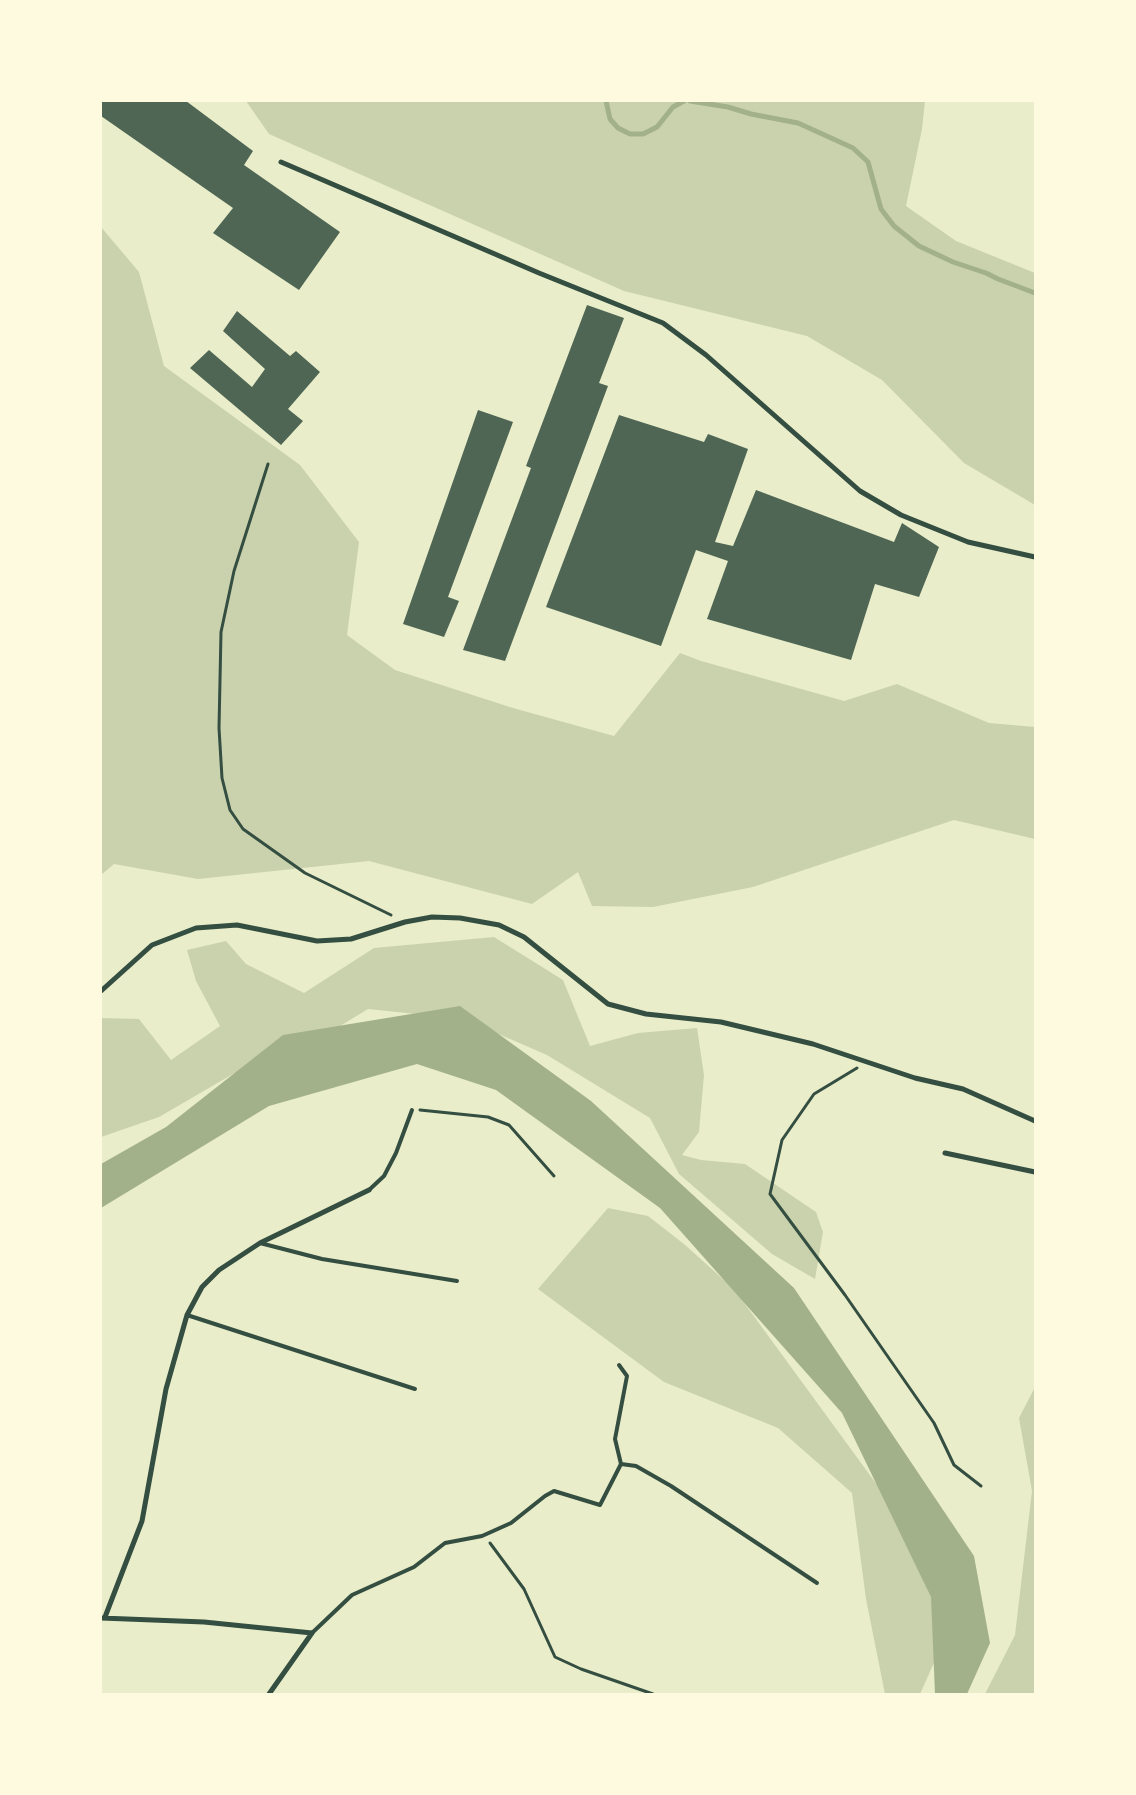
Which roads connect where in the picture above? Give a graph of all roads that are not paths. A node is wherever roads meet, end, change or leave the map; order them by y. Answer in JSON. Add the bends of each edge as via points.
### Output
{"nodes":[{"id":1,"x":282,"y":162,"type":"dead end"},
{"id":2,"x":1035,"y":557,"type":"edge"},
{"id":3,"x":101,"y":992,"type":"edge"},
{"id":4,"x":412,"y":1110,"type":"road end"},
{"id":5,"x":1035,"y":1121,"type":"edge"},
{"id":6,"x":944,"y":1153,"type":"dead end"},
{"id":7,"x":1035,"y":1172,"type":"edge"},
{"id":8,"x":369,"y":1190,"type":"joint"},
{"id":9,"x":260,"y":1243,"type":"junction"},
{"id":10,"x":457,"y":1281,"type":"dead end"},
{"id":11,"x":187,"y":1314,"type":"junction"},
{"id":12,"x":619,"y":1365,"type":"dead end"},
{"id":13,"x":415,"y":1389,"type":"dead end"},
{"id":14,"x":621,"y":1464,"type":"junction"},
{"id":15,"x":817,"y":1582,"type":"dead end"},
{"id":16,"x":103,"y":1618,"type":"edge"},
{"id":17,"x":312,"y":1632,"type":"junction"},
{"id":18,"x":269,"y":1694,"type":"edge"}],
"edges":[{"from":1,"to":2,"type":"street","via":[[538,273],[663,323],[706,355],[860,491],[901,515],[968,542]]},
{"from":3,"to":5,"type":"street","via":[[152,945],[196,928],[237,925],[316,941],[351,939],[432,917],[460,918],[498,925],[524,937],[608,1004],[646,1014],[720,1022],[813,1044],[963,1089]]},
{"from":4,"to":8,"type":"lane","via":[[396,1154],[384,1176]]},
{"from":6,"to":7,"type":"street"},
{"from":8,"to":9,"type":"street"},
{"from":9,"to":10,"type":"lane","via":[[322,1259]]},
{"from":9,"to":11,"type":"street","via":[[219,1270],[202,1288]]},
{"from":11,"to":13,"type":"lane"},
{"from":11,"to":16,"type":"street","via":[[166,1389],[142,1521]]},
{"from":12,"to":14,"type":"lane","via":[[627,1376],[615,1439]]},
{"from":14,"to":15,"type":"lane","via":[[636,1466],[671,1486]]},
{"from":14,"to":17,"type":"lane","via":[[600,1505],[554,1492],[511,1523],[482,1536],[444,1543],[414,1567],[352,1595]]},
{"from":16,"to":17,"type":"street","via":[[204,1622]]},
{"from":17,"to":18,"type":"street"}]}
